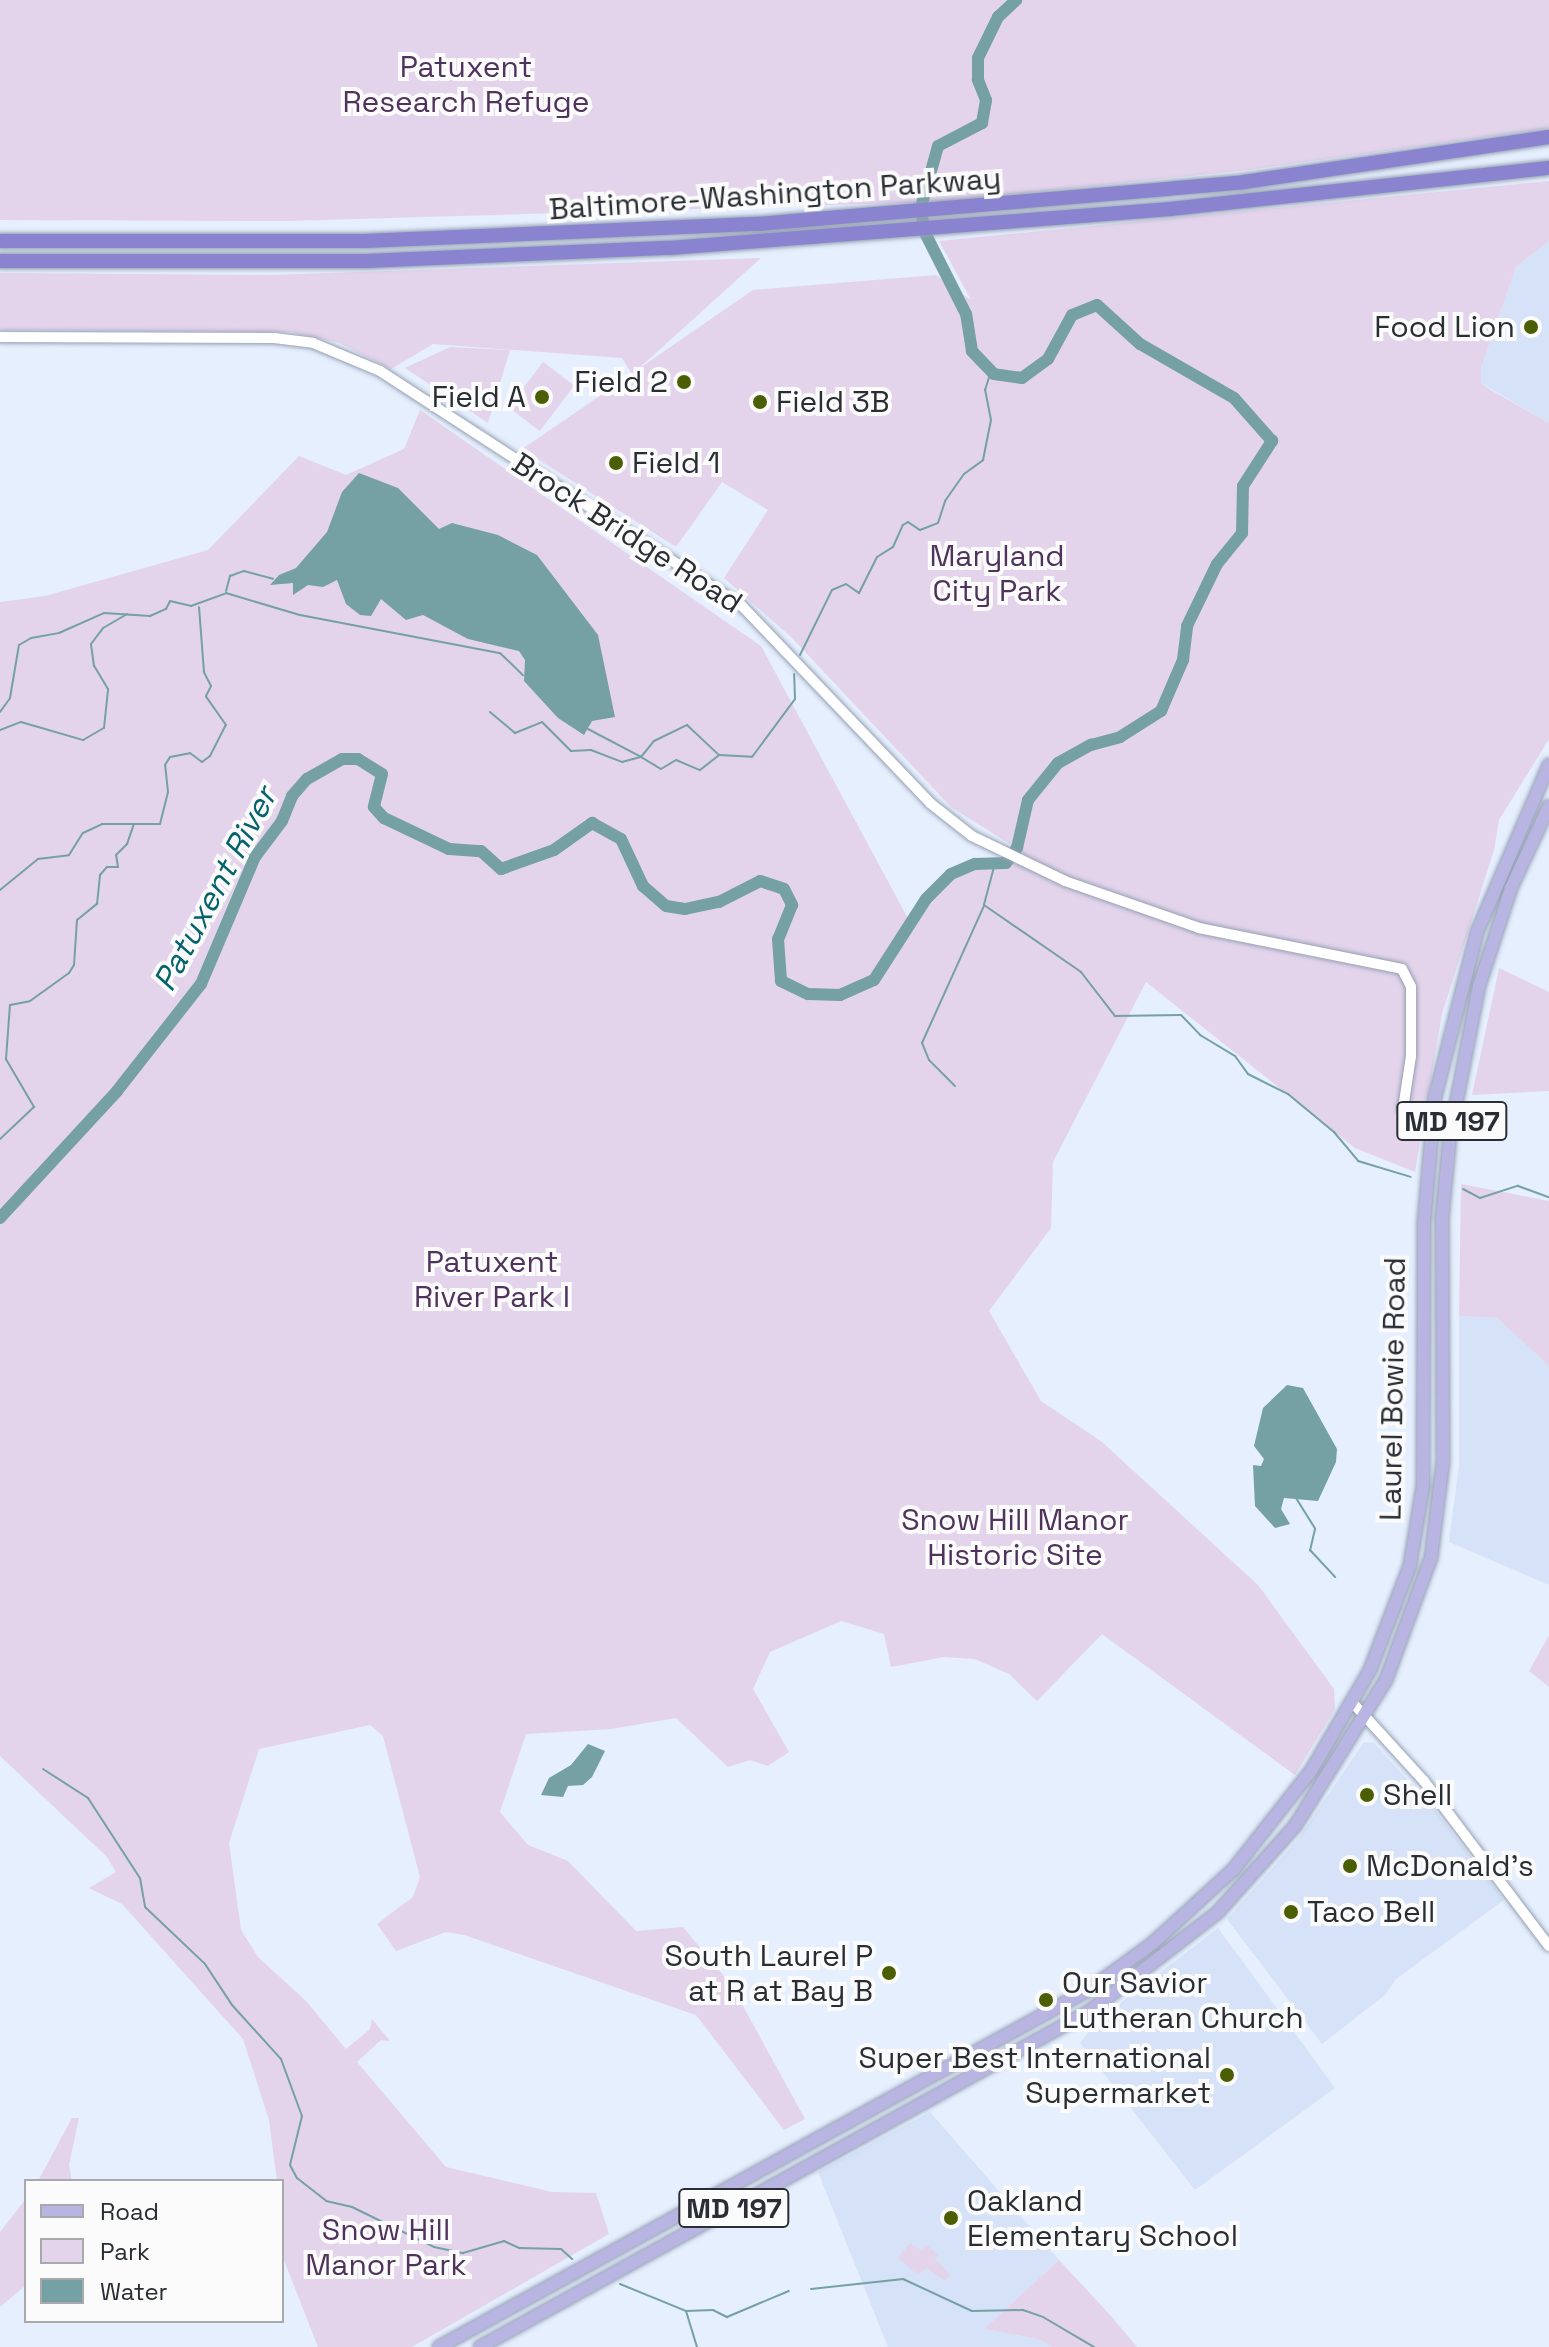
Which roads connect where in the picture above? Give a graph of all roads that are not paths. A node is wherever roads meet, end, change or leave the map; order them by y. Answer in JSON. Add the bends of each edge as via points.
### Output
{"nodes":[{"id":1,"x":1549,"y":137,"type":"edge"},
{"id":2,"x":1549,"y":168,"type":"edge"},
{"id":3,"x":0,"y":241,"type":"edge"},
{"id":4,"x":0,"y":261,"type":"edge"},
{"id":5,"x":0,"y":337,"type":"edge"},
{"id":6,"x":1549,"y":765,"type":"edge"},
{"id":7,"x":1549,"y":806,"type":"edge"},
{"id":8,"x":1432,"y":1127,"type":"junction"},
{"id":9,"x":1443,"y":1334,"type":"junction"},
{"id":10,"x":1424,"y":1403,"type":"junction"},
{"id":11,"x":1353,"y":1703,"type":"junction"},
{"id":12,"x":1364,"y":1718,"type":"junction"},
{"id":13,"x":1549,"y":1946,"type":"edge"},
{"id":14,"x":439,"y":2347,"type":"edge"},
{"id":15,"x":480,"y":2347,"type":"edge"}],
"edges":[{"from":1,"to":3,"type":"highway","name":"Baltimore-Washington Parkway","via":[[1244,182],[864,216],[461,238]]},
{"from":2,"to":4,"type":"highway","name":"Baltimore-Washington Parkway","via":[[978,225],[669,248],[382,261]]},
{"from":5,"to":8,"type":"street","name":"Brock Bridge Road","via":[[274,338],[313,343],[360,361],[742,606],[930,803],[1003,852],[1207,931],[1408,973],[1411,1056],[1403,1109],[1412,1120]]},
{"from":6,"to":8,"type":"main road","name":"Laurel Bowie Road","number":"MD 197","via":[[1506,856],[1470,953],[1440,1068]]},
{"from":7,"to":9,"type":"main road","name":"Laurel Bowie Road","number":"MD 197","via":[[1502,913],[1463,1058],[1443,1203]]},
{"from":8,"to":10,"type":"main road","name":"Laurel Bowie Road","number":"MD 197","via":[[1424,1222]]},
{"from":9,"to":10,"type":"main road","via":[[1432,1346],[1432,1392]]},
{"from":9,"to":12,"type":"main road","name":"Laurel Bowie Road","number":"MD 197","via":[[1442,1477],[1431,1558],[1408,1630]]},
{"from":10,"to":11,"type":"main road","name":"Laurel Bowie Road","number":"MD 197","via":[[1423,1486],[1410,1565],[1386,1634]]},
{"from":11,"to":12,"type":"street"},
{"from":11,"to":14,"type":"main road","name":"Laurel Bowie Road","number":"MD 197","via":[[1304,1781],[1241,1861],[1182,1918],[1106,1978],[1007,2038]]},
{"from":12,"to":13,"type":"street","via":[[1424,1781]]},
{"from":12,"to":15,"type":"main road","name":"Laurel Bowie Road","number":"MD 197","via":[[1295,1826],[1244,1884],[1197,1931],[1127,1985],[1037,2042]]}]}
